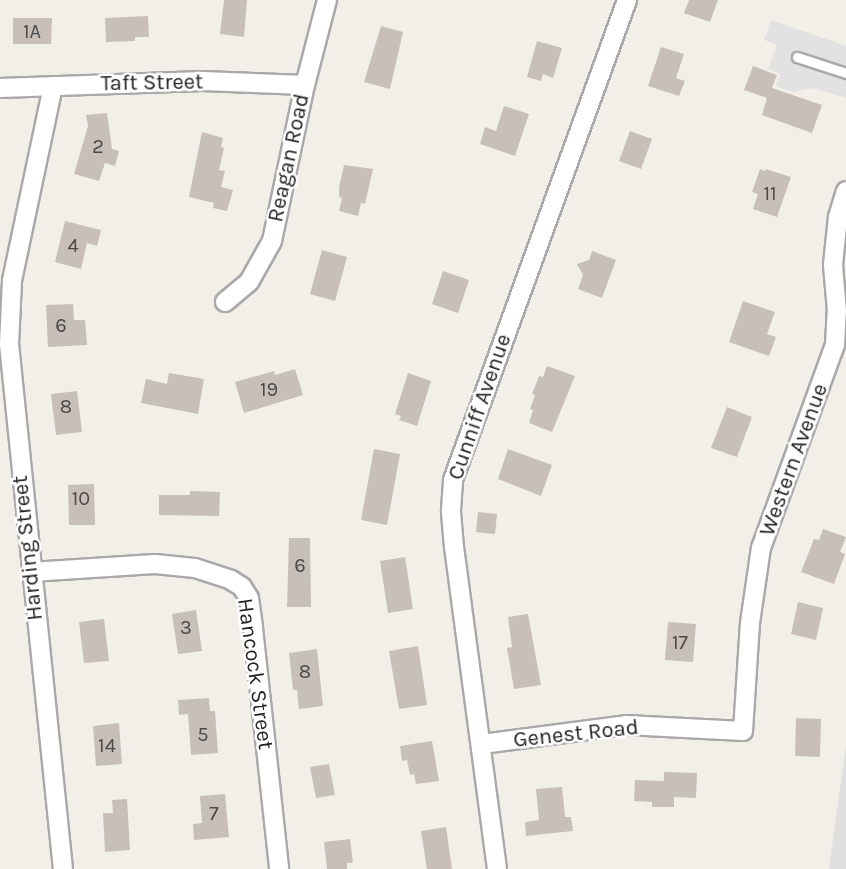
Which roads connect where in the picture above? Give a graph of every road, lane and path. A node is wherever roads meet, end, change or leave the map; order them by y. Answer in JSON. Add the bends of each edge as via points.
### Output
{"nodes":[{"id":1,"x":327,"y":0,"type":"edge"},
{"id":2,"x":627,"y":0,"type":"edge"},
{"id":3,"x":796,"y":57,"type":"dead end"},
{"id":4,"x":846,"y":73,"type":"edge"},
{"id":5,"x":53,"y":86,"type":"junction"},
{"id":6,"x":305,"y":86,"type":"junction"},
{"id":7,"x":0,"y":88,"type":"edge"},
{"id":8,"x":846,"y":191,"type":"edge"},
{"id":9,"x":225,"y":302,"type":"dead end"},
{"id":10,"x":31,"y":572,"type":"junction"},
{"id":11,"x":743,"y":731,"type":"joint"},
{"id":12,"x":482,"y":744,"type":"junction"},
{"id":13,"x":63,"y":869,"type":"edge"},
{"id":14,"x":279,"y":869,"type":"edge"},
{"id":15,"x":497,"y":869,"type":"edge"}],
"edges":[{"from":1,"to":6,"type":"street","name":"Reagan Road"},
{"from":2,"to":12,"type":"street","name":"Cunniff Avenue","via":[[453,480],[454,547]]},
{"from":3,"to":4,"type":"lane"},
{"from":5,"to":6,"type":"street","name":"Taft Street","via":[[203,81]]},
{"from":5,"to":7,"type":"street","name":"Taft Street"},
{"from":5,"to":10,"type":"street","name":"Harding Street","via":[[12,281],[9,344]]},
{"from":6,"to":9,"type":"street","name":"Reagan Road","via":[[272,242],[249,282]]},
{"from":8,"to":11,"type":"street","name":"Western Avenue","via":[[838,217],[833,265],[836,345],[761,548],[750,623]]},
{"from":10,"to":13,"type":"street","name":"Harding Street"},
{"from":10,"to":14,"type":"street","name":"Hancock Street","via":[[155,564],[195,568],[242,587],[249,598],[253,628]]},
{"from":11,"to":12,"type":"street","name":"Genest Road","via":[[626,725]]},
{"from":12,"to":15,"type":"street","name":"Cunniff Avenue"}]}
